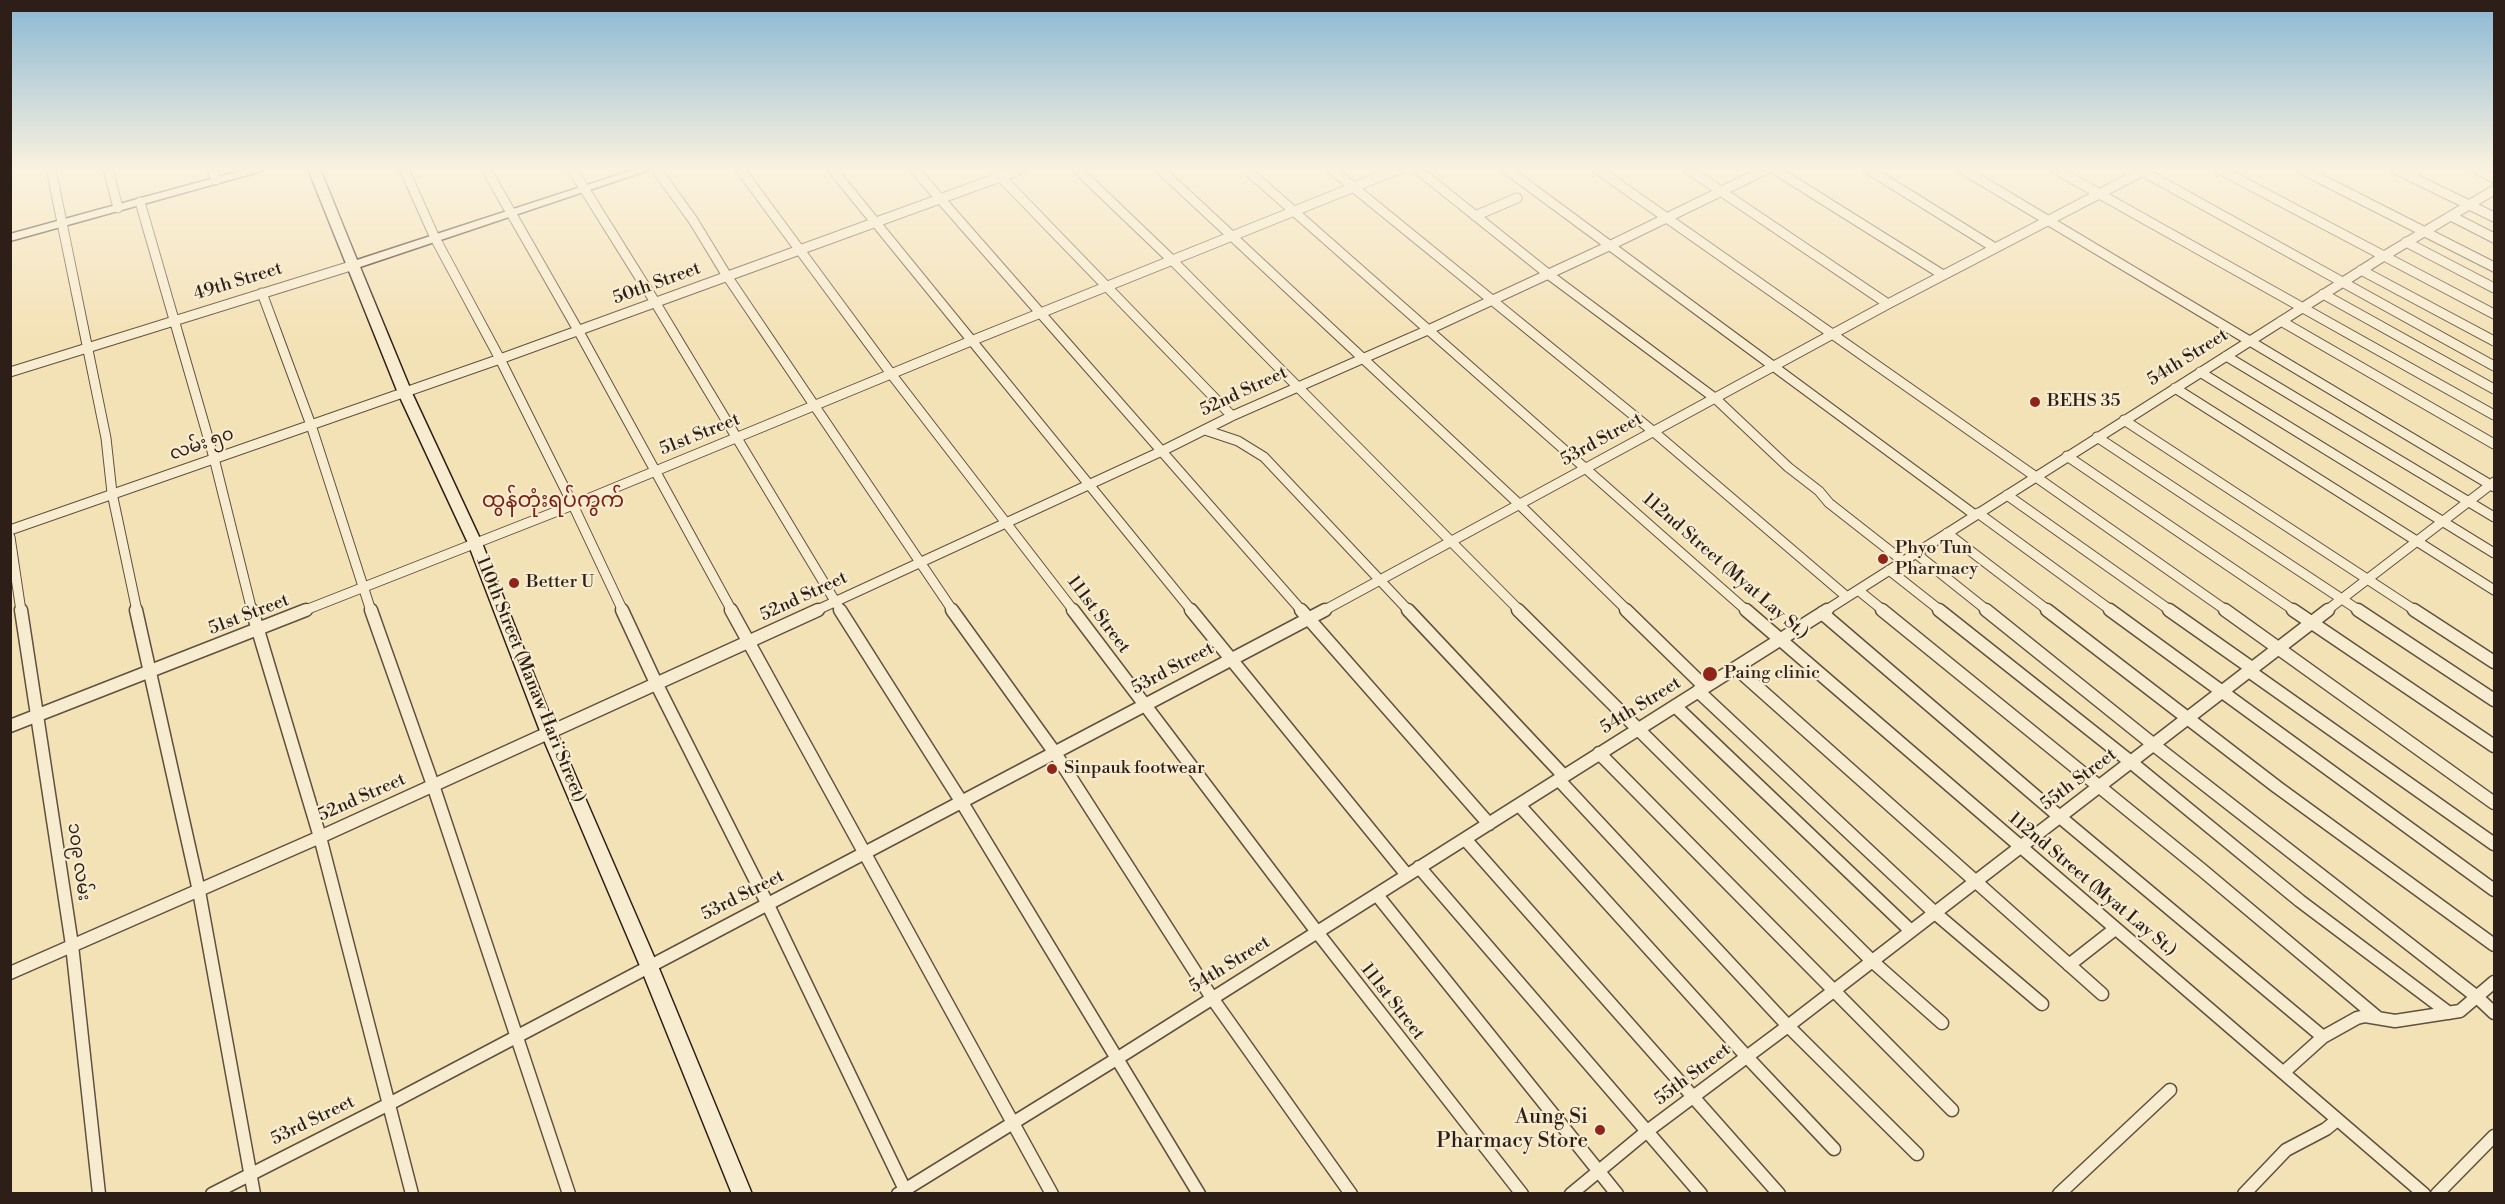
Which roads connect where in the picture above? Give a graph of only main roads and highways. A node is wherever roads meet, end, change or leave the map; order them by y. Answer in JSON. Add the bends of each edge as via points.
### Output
{"nodes":[{"id":1,"x":58,"y":225,"type":"edge"},
{"id":2,"x":337,"y":225,"type":"edge"},
{"id":3,"x":473,"y":225,"type":"edge"},
{"id":4,"x":10,"y":238,"type":"edge"},
{"id":5,"x":354,"y":265,"type":"junction"},
{"id":6,"x":742,"y":1194,"type":"edge"}],
"edges":[{"from":1,"to":4,"type":"main road"},
{"from":2,"to":5,"type":"main road","name":"110th Street (Manaw Hari Street)"},
{"from":3,"to":5,"type":"main road","name":"49th Street"},
{"from":5,"to":6,"type":"main road","name":"110th Street (Manaw Hari Street)","via":[[405,393],[475,543],[548,731]]}]}
